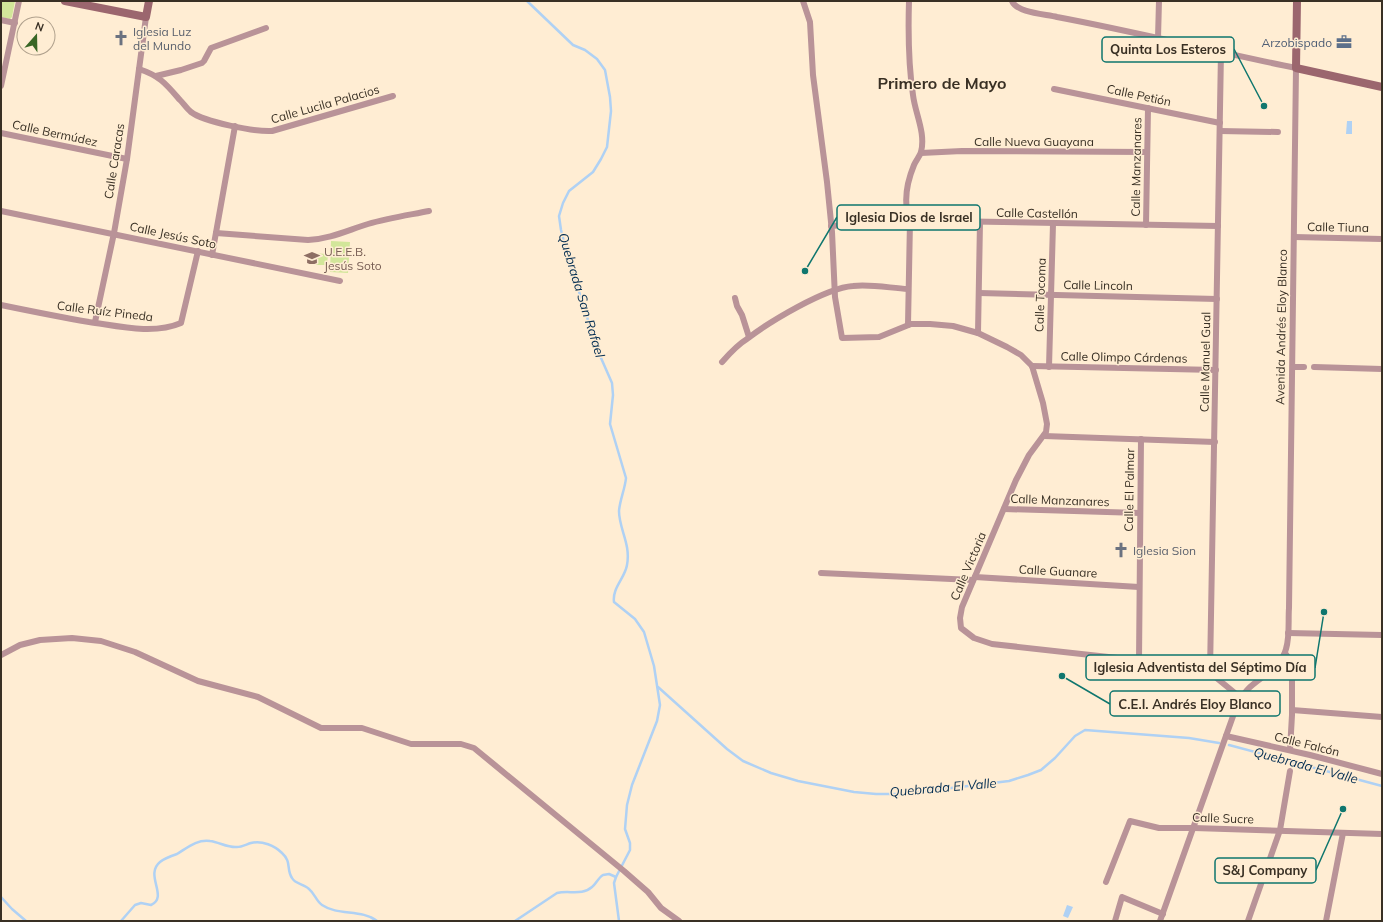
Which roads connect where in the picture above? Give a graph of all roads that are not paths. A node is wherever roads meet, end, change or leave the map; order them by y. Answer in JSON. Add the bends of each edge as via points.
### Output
{"nodes":[{"id":1,"x":19,"y":1,"type":"edge"},
{"id":2,"x":65,"y":1,"type":"edge"},
{"id":3,"x":149,"y":1,"type":"edge"},
{"id":4,"x":803,"y":1,"type":"edge"},
{"id":5,"x":909,"y":1,"type":"edge"},
{"id":6,"x":1012,"y":1,"type":"edge"},
{"id":7,"x":1159,"y":1,"type":"edge"},
{"id":8,"x":1297,"y":1,"type":"edge"},
{"id":9,"x":146,"y":17,"type":"junction"},
{"id":10,"x":1,"y":20,"type":"edge"},
{"id":11,"x":15,"y":23,"type":"junction"},
{"id":12,"x":266,"y":28,"type":"dead end"},
{"id":13,"x":1158,"y":38,"type":"junction"},
{"id":14,"x":1221,"y":52,"type":"junction"},
{"id":15,"x":1296,"y":68,"type":"junction"},
{"id":16,"x":139,"y":69,"type":"junction"},
{"id":17,"x":156,"y":76,"type":"junction"},
{"id":18,"x":1,"y":86,"type":"edge"},
{"id":19,"x":1382,"y":87,"type":"edge"},
{"id":20,"x":1054,"y":89,"type":"dead end"},
{"id":21,"x":392,"y":96,"type":"dead end"},
{"id":22,"x":1148,"y":108,"type":"junction"},
{"id":23,"x":1220,"y":123,"type":"junction"},
{"id":24,"x":235,"y":126,"type":"junction"},
{"id":25,"x":1220,"y":131,"type":"junction"},
{"id":26,"x":1278,"y":132,"type":"dead end"},
{"id":27,"x":1,"y":133,"type":"edge"},
{"id":28,"x":1147,"y":152,"type":"junction"},
{"id":29,"x":921,"y":153,"type":"junction"},
{"id":30,"x":127,"y":159,"type":"junction"},
{"id":31,"x":1,"y":210,"type":"edge"},
{"id":32,"x":429,"y":211,"type":"dead end"},
{"id":33,"x":910,"y":221,"type":"junction"},
{"id":34,"x":980,"y":222,"type":"junction"},
{"id":35,"x":1053,"y":224,"type":"junction"},
{"id":36,"x":1146,"y":225,"type":"junction"},
{"id":37,"x":831,"y":226,"type":"junction"},
{"id":38,"x":1218,"y":226,"type":"junction"},
{"id":39,"x":114,"y":233,"type":"junction"},
{"id":40,"x":216,"y":233,"type":"junction"},
{"id":41,"x":1294,"y":237,"type":"junction"},
{"id":42,"x":1382,"y":239,"type":"edge"},
{"id":43,"x":198,"y":251,"type":"junction"},
{"id":44,"x":212,"y":255,"type":"junction"},
{"id":45,"x":340,"y":281,"type":"dead end"},
{"id":46,"x":908,"y":289,"type":"junction"},
{"id":47,"x":834,"y":291,"type":"junction"},
{"id":48,"x":979,"y":293,"type":"junction"},
{"id":49,"x":1051,"y":295,"type":"junction"},
{"id":50,"x":735,"y":298,"type":"dead end"},
{"id":51,"x":1217,"y":299,"type":"junction"},
{"id":52,"x":1,"y":306,"type":"edge"},
{"id":53,"x":95,"y":322,"type":"junction"},
{"id":54,"x":908,"y":325,"type":"junction"},
{"id":55,"x":978,"y":333,"type":"junction"},
{"id":56,"x":749,"y":337,"type":"junction"},
{"id":57,"x":722,"y":362,"type":"dead end"},
{"id":58,"x":1032,"y":366,"type":"junction"},
{"id":59,"x":1049,"y":367,"type":"junction"},
{"id":60,"x":1293,"y":367,"type":"junction"},
{"id":61,"x":1304,"y":367,"type":"dead end"},
{"id":62,"x":1314,"y":367,"type":"dead end"},
{"id":63,"x":1382,"y":369,"type":"edge"},
{"id":64,"x":1216,"y":370,"type":"junction"},
{"id":65,"x":1044,"y":436,"type":"junction"},
{"id":66,"x":1141,"y":440,"type":"junction"},
{"id":67,"x":1215,"y":442,"type":"junction"},
{"id":68,"x":1004,"y":509,"type":"junction"},
{"id":69,"x":1140,"y":513,"type":"junction"},
{"id":70,"x":821,"y":573,"type":"dead end"},
{"id":71,"x":974,"y":579,"type":"junction"},
{"id":72,"x":1139,"y":587,"type":"junction"},
{"id":73,"x":1288,"y":633,"type":"junction"},
{"id":74,"x":1382,"y":635,"type":"edge"},
{"id":75,"x":1285,"y":652,"type":"junction"},
{"id":76,"x":1,"y":656,"type":"edge"},
{"id":77,"x":1139,"y":661,"type":"junction"},
{"id":78,"x":1210,"y":672,"type":"junction"},
{"id":79,"x":1241,"y":698,"type":"junction"},
{"id":80,"x":1292,"y":710,"type":"junction"},
{"id":81,"x":1382,"y":716,"type":"edge"},
{"id":82,"x":1226,"y":736,"type":"junction"},
{"id":83,"x":1290,"y":750,"type":"junction"},
{"id":84,"x":1290,"y":771,"type":"dead end"},
{"id":85,"x":1382,"y":774,"type":"edge"},
{"id":86,"x":1194,"y":828,"type":"junction"},
{"id":87,"x":1280,"y":830,"type":"junction"},
{"id":88,"x":1343,"y":832,"type":"junction"},
{"id":89,"x":1382,"y":834,"type":"edge"},
{"id":90,"x":1106,"y":882,"type":"dead end"},
{"id":91,"x":1163,"y":914,"type":"junction"},
{"id":92,"x":679,"y":921,"type":"edge"},
{"id":93,"x":1115,"y":921,"type":"edge"},
{"id":94,"x":1160,"y":921,"type":"edge"},
{"id":95,"x":1248,"y":921,"type":"edge"},
{"id":96,"x":1326,"y":921,"type":"edge"}],
"edges":[{"from":1,"to":11,"type":"street"},
{"from":2,"to":9,"type":"street"},
{"from":3,"to":9,"type":"street","name":"Calle Caracas"},
{"from":4,"to":37,"type":"street","via":[[810,22],[812,75]]},
{"from":5,"to":29,"type":"street","via":[[908,60],[921,132]]},
{"from":6,"to":13,"type":"street","via":[[1017,8],[1027,11]]},
{"from":7,"to":13,"type":"street"},
{"from":8,"to":15,"type":"street","name":"Avenida Andrés Eloy Blanco"},
{"from":9,"to":16,"type":"street","name":"Calle Caracas"},
{"from":10,"to":11,"type":"street"},
{"from":11,"to":18,"type":"street"},
{"from":12,"to":17,"type":"street","via":[[211,48],[204,61],[196,66]]},
{"from":13,"to":14,"type":"street"},
{"from":14,"to":15,"type":"street"},
{"from":14,"to":23,"type":"street","name":"Calle Manuel Gual"},
{"from":15,"to":19,"type":"street"},
{"from":15,"to":41,"type":"street","name":"Avenida Andrés Eloy Blanco"},
{"from":16,"to":17,"type":"street","name":"Calle Lucila Palacios"},
{"from":16,"to":30,"type":"street","name":"Calle Caracas"},
{"from":17,"to":24,"type":"street","name":"Calle Lucila Palacios","via":[[191,112]]},
{"from":20,"to":22,"type":"street","name":"Calle Petión"},
{"from":21,"to":24,"type":"street","name":"Calle Lucila Palacios","via":[[272,131],[256,131]]},
{"from":22,"to":23,"type":"street","name":"Calle Petión"},
{"from":22,"to":28,"type":"street","name":"Calle Manzanares"},
{"from":23,"to":25,"type":"street","name":"Calle Manuel Gual"},
{"from":24,"to":40,"type":"street"},
{"from":25,"to":26,"type":"street"},
{"from":25,"to":38,"type":"street","name":"Calle Manuel Gual"},
{"from":27,"to":30,"type":"street","name":"Calle Bermúdez"},
{"from":28,"to":29,"type":"street","name":"Calle Nueva Guayana"},
{"from":28,"to":36,"type":"street","name":"Calle Manzanares"},
{"from":29,"to":33,"type":"street","via":[[908,185],[906,210]]},
{"from":30,"to":39,"type":"street","name":"Calle Caracas"},
{"from":31,"to":39,"type":"street","name":"Calle Jesús Soto"},
{"from":32,"to":40,"type":"street","via":[[376,222],[320,239]]},
{"from":33,"to":34,"type":"street","name":"Calle Castellón"},
{"from":33,"to":37,"type":"street","name":"Calle Castellón"},
{"from":33,"to":46,"type":"street"},
{"from":34,"to":35,"type":"street","name":"Calle Castellón"},
{"from":34,"to":48,"type":"street"},
{"from":35,"to":36,"type":"street","name":"Calle Castellón"},
{"from":35,"to":49,"type":"street","name":"Calle Tocoma"},
{"from":36,"to":38,"type":"street","name":"Calle Castellón"},
{"from":37,"to":47,"type":"street"},
{"from":38,"to":51,"type":"street","name":"Calle Manuel Gual"},
{"from":39,"to":43,"type":"street","name":"Calle Jesús Soto"},
{"from":39,"to":53,"type":"street","name":"Calle Caracas"},
{"from":40,"to":44,"type":"street"},
{"from":41,"to":42,"type":"street","name":"Calle Tiuna"},
{"from":41,"to":60,"type":"street","name":"Avenida Andrés Eloy Blanco"},
{"from":43,"to":44,"type":"street","name":"Calle Jesús Soto"},
{"from":43,"to":53,"type":"street","name":"Calle Ruíz Pineda","via":[[180,323],[159,329]]},
{"from":44,"to":45,"type":"street","name":"Calle Jesús Soto"},
{"from":46,"to":47,"type":"street","via":[[852,286]]},
{"from":46,"to":54,"type":"street"},
{"from":47,"to":54,"type":"street","via":[[842,338],[879,337]]},
{"from":47,"to":56,"type":"street","via":[[791,311]]},
{"from":48,"to":49,"type":"street","name":"Calle Lincoln"},
{"from":48,"to":55,"type":"street"},
{"from":49,"to":51,"type":"street","name":"Calle Lincoln"},
{"from":49,"to":59,"type":"street","name":"Calle Tocoma"},
{"from":50,"to":56,"type":"street"},
{"from":51,"to":64,"type":"street","name":"Calle Manuel Gual"},
{"from":52,"to":53,"type":"street","name":"Calle Ruíz Pineda"},
{"from":54,"to":55,"type":"street","via":[[953,326]]},
{"from":55,"to":58,"type":"street","via":[[1007,347]]},
{"from":56,"to":57,"type":"street"},
{"from":58,"to":59,"type":"street","name":"Calle Olimpo Cárdenas"},
{"from":58,"to":65,"type":"street","via":[[1046,419]]},
{"from":59,"to":64,"type":"street","name":"Calle Olimpo Cárdenas"},
{"from":60,"to":61,"type":"street"},
{"from":60,"to":73,"type":"street","name":"Avenida Andrés Eloy Blanco"},
{"from":62,"to":63,"type":"street"},
{"from":64,"to":67,"type":"street","name":"Calle Manuel Gual"},
{"from":65,"to":66,"type":"street"},
{"from":65,"to":68,"type":"street","name":"Calle Victoria","via":[[1029,455]]},
{"from":66,"to":67,"type":"street"},
{"from":66,"to":69,"type":"street","name":"Calle El Palmar"},
{"from":67,"to":78,"type":"street","name":"Calle Manuel Gual"},
{"from":68,"to":69,"type":"street","name":"Calle Manzanares"},
{"from":68,"to":71,"type":"street","name":"Calle Victoria"},
{"from":69,"to":72,"type":"street","name":"Calle El Palmar"},
{"from":70,"to":71,"type":"street","name":"Calle Guanare"},
{"from":71,"to":72,"type":"street","name":"Calle Guanare"},
{"from":71,"to":77,"type":"street","name":"Calle Victoria","via":[[962,608],[960,622],[963,631],[974,638],[1005,646]]},
{"from":72,"to":77,"type":"street","name":"Calle El Palmar"},
{"from":73,"to":74,"type":"street"},
{"from":73,"to":75,"type":"street","name":"Avenida Andrés Eloy Blanco"},
{"from":75,"to":79,"type":"street","via":[[1272,670],[1249,688]]},
{"from":75,"to":80,"type":"street","via":[[1291,665]]},
{"from":76,"to":92,"type":"street","via":[[20,645],[40,640],[72,638],[101,641],[135,652],[198,681],[258,697],[321,728],[362,728],[410,744],[468,745],[480,752],[609,858],[648,892],[661,908]]},
{"from":77,"to":78,"type":"street","name":"Calle Victoria","via":[[1199,667]]},
{"from":78,"to":79,"type":"street","name":"Calle Victoria"},
{"from":79,"to":82,"type":"street"},
{"from":80,"to":81,"type":"street"},
{"from":80,"to":83,"type":"street"},
{"from":82,"to":83,"type":"street","name":"Calle Falcón"},
{"from":82,"to":86,"type":"street"},
{"from":83,"to":85,"type":"street","name":"Calle Falcón"},
{"from":84,"to":87,"type":"street"},
{"from":86,"to":87,"type":"street","name":"Calle Sucre"},
{"from":86,"to":90,"type":"street","name":"Calle Sucre","via":[[1159,828],[1130,821]]},
{"from":86,"to":91,"type":"street"},
{"from":87,"to":88,"type":"street","name":"Calle Sucre"},
{"from":87,"to":95,"type":"street"},
{"from":88,"to":89,"type":"street","name":"Calle Sucre"},
{"from":88,"to":96,"type":"street"},
{"from":91,"to":93,"type":"street","via":[[1122,897]]},
{"from":91,"to":94,"type":"street"}]}
